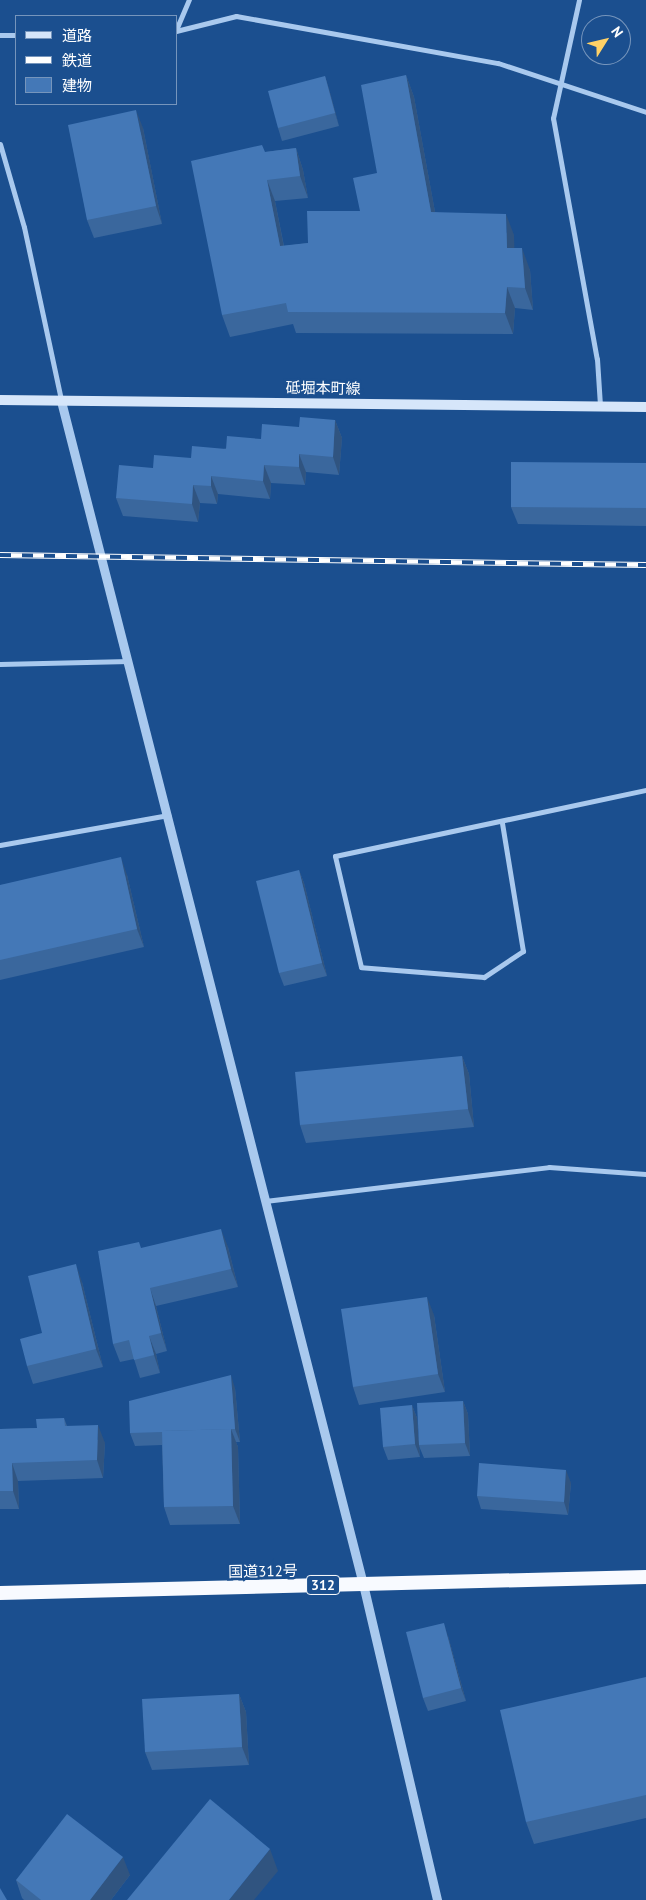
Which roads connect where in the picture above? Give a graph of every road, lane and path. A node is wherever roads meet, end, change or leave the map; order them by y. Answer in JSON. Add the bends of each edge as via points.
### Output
{"nodes":[{"id":1,"x":189,"y":0,"type":"edge"},
{"id":2,"x":579,"y":0,"type":"edge"},
{"id":3,"x":178,"y":25,"type":"edge"},
{"id":4,"x":178,"y":30,"type":"edge"},
{"id":5,"x":0,"y":35,"type":"edge"},
{"id":6,"x":15,"y":35,"type":"edge"},
{"id":7,"x":562,"y":86,"type":"junction"},
{"id":8,"x":646,"y":112,"type":"edge"},
{"id":9,"x":0,"y":144,"type":"edge"},
{"id":10,"x":0,"y":400,"type":"edge"},
{"id":11,"x":61,"y":401,"type":"junction"},
{"id":12,"x":600,"y":406,"type":"junction"},
{"id":13,"x":646,"y":407,"type":"edge"},
{"id":14,"x":129,"y":661,"type":"junction"},
{"id":15,"x":0,"y":664,"type":"edge"},
{"id":16,"x":646,"y":790,"type":"edge"},
{"id":17,"x":168,"y":815,"type":"junction"},
{"id":18,"x":502,"y":823,"type":"junction"},
{"id":19,"x":0,"y":845,"type":"edge"},
{"id":20,"x":646,"y":1174,"type":"edge"},
{"id":21,"x":264,"y":1201,"type":"junction"},
{"id":22,"x":646,"y":1577,"type":"edge"},
{"id":23,"x":363,"y":1584,"type":"junction"},
{"id":24,"x":0,"y":1593,"type":"edge"},
{"id":25,"x":437,"y":1900,"type":"edge"}],
"edges":[{"from":1,"to":3,"type":"street"},
{"from":2,"to":7,"type":"street"},
{"from":4,"to":7,"type":"street","via":[[236,16],[498,63]]},
{"from":5,"to":6,"type":"street"},
{"from":7,"to":8,"type":"street"},
{"from":7,"to":12,"type":"street","via":[[553,118],[597,359]]},
{"from":9,"to":11,"type":"street","via":[[24,227]]},
{"from":10,"to":11,"type":"main road","name":"砥堀本町線"},
{"from":11,"to":12,"type":"main road","name":"砥堀本町線"},
{"from":11,"to":14,"type":"street"},
{"from":12,"to":13,"type":"main road","name":"砥堀本町線"},
{"from":14,"to":15,"type":"street"},
{"from":14,"to":17,"type":"street"},
{"from":16,"to":18,"type":"street"},
{"from":17,"to":19,"type":"street"},
{"from":17,"to":21,"type":"street"},
{"from":18,"to":18,"type":"street","via":[[523,951],[484,977],[361,967],[335,856]]},
{"from":20,"to":21,"type":"street","via":[[549,1167]]},
{"from":21,"to":23,"type":"street"},
{"from":22,"to":23,"type":"highway","name":"国道312号","number":"312"},
{"from":23,"to":24,"type":"highway","name":"国道312号","number":"312"},
{"from":23,"to":25,"type":"street"}]}
